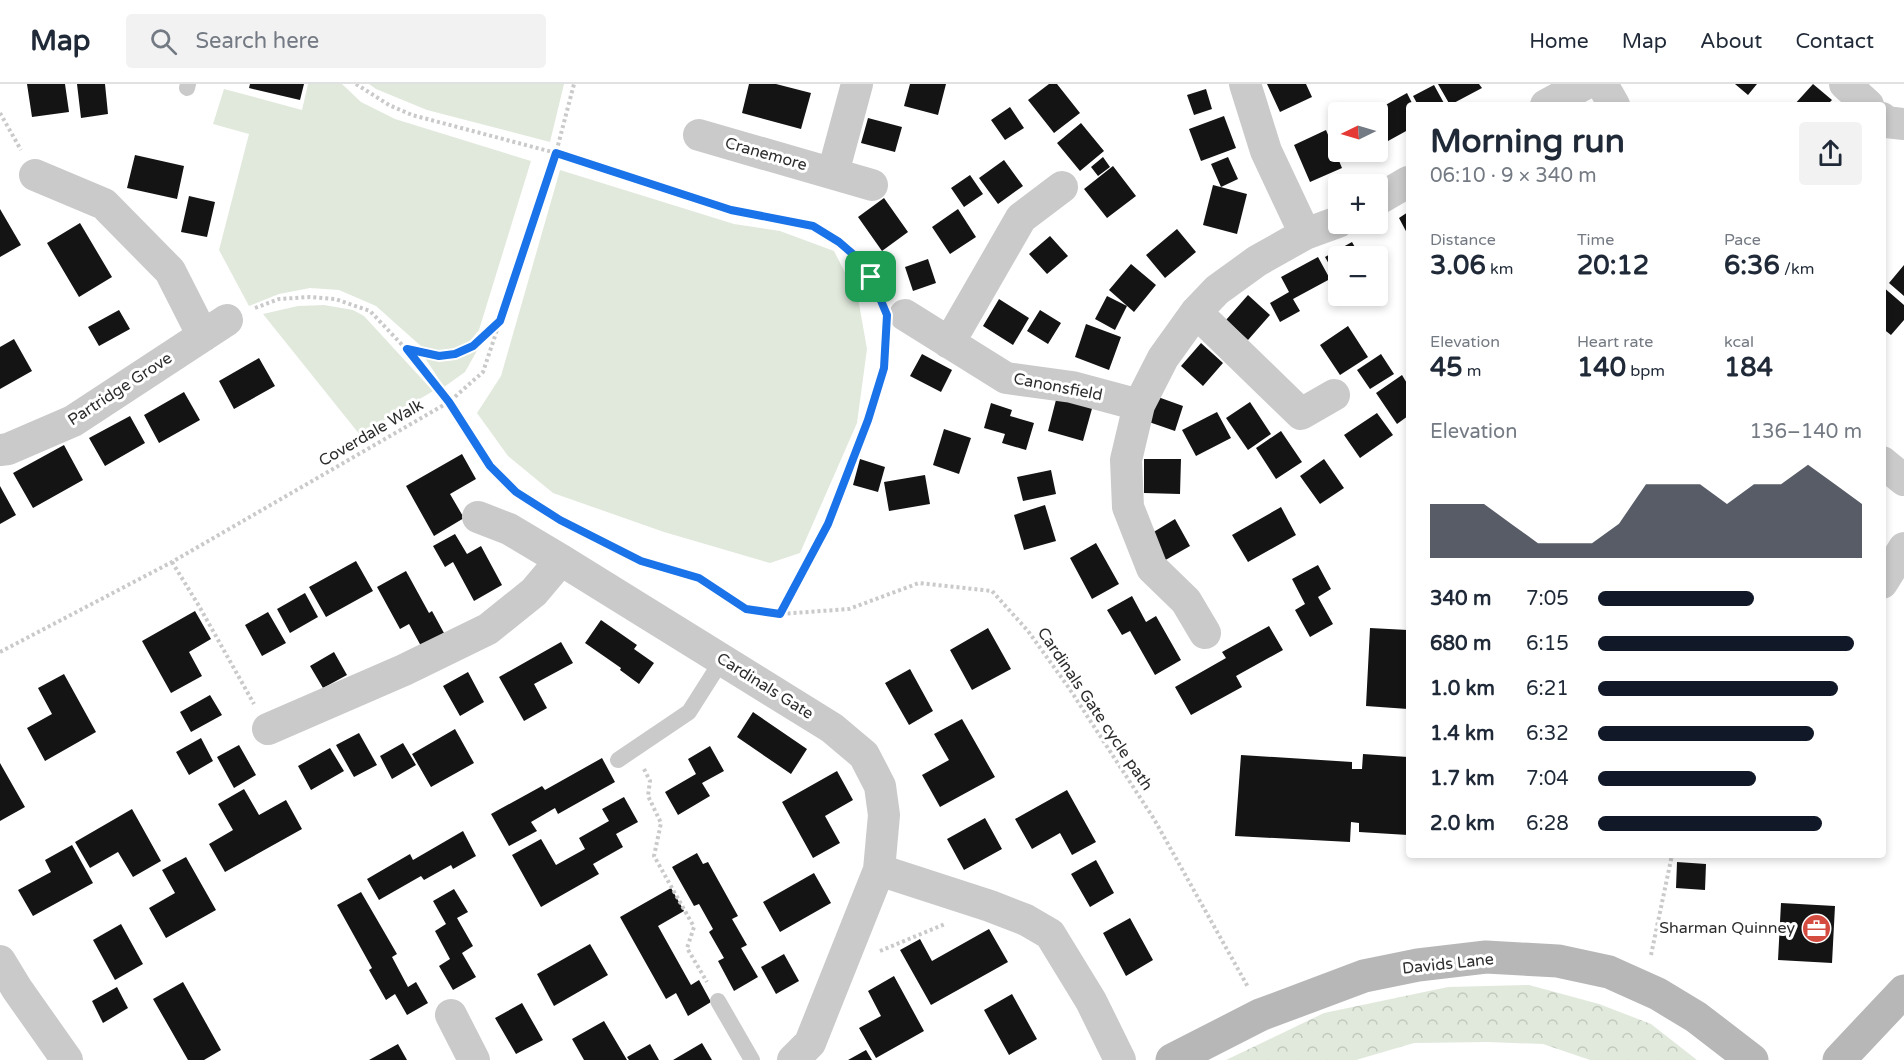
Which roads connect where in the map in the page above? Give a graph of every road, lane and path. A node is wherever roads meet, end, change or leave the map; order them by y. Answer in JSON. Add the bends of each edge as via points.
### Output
{"nodes":[{"id":1,"x":356,"y":84,"type":"edge"},
{"id":2,"x":574,"y":84,"type":"edge"},
{"id":3,"x":857,"y":84,"type":"edge"},
{"id":4,"x":1245,"y":84,"type":"edge"},
{"id":5,"x":1585,"y":84,"type":"edge"},
{"id":6,"x":1602,"y":84,"type":"edge"},
{"id":7,"x":1845,"y":84,"type":"edge"},
{"id":8,"x":1552,"y":102,"type":"edge"},
{"id":9,"x":1612,"y":102,"type":"edge"},
{"id":10,"x":1865,"y":102,"type":"edge"},
{"id":11,"x":0,"y":113,"type":"edge"},
{"id":12,"x":1886,"y":122,"type":"edge"},
{"id":13,"x":1904,"y":124,"type":"edge"},
{"id":14,"x":699,"y":135,"type":"dead end"},
{"id":15,"x":556,"y":153,"type":"junction"},
{"id":16,"x":833,"y":173,"type":"junction"},
{"id":17,"x":35,"y":174,"type":"joint"},
{"id":18,"x":1406,"y":184,"type":"edge"},
{"id":19,"x":872,"y":185,"type":"dead end"},
{"id":20,"x":1062,"y":187,"type":"dead end"},
{"id":21,"x":1388,"y":194,"type":"edge"},
{"id":22,"x":1328,"y":226,"type":"edge"},
{"id":23,"x":1305,"y":234,"type":"junction"},
{"id":24,"x":1196,"y":312,"type":"junction"},
{"id":25,"x":891,"y":316,"type":"junction"},
{"id":26,"x":500,"y":321,"type":"junction"},
{"id":27,"x":215,"y":328,"type":"junction"},
{"id":28,"x":950,"y":343,"type":"junction"},
{"id":29,"x":407,"y":349,"type":"junction"},
{"id":30,"x":1334,"y":395,"type":"dead end"},
{"id":31,"x":449,"y":402,"type":"junction"},
{"id":32,"x":1139,"y":405,"type":"junction"},
{"id":33,"x":0,"y":450,"type":"edge"},
{"id":34,"x":1886,"y":465,"type":"edge"},
{"id":35,"x":1904,"y":480,"type":"edge"},
{"id":36,"x":478,"y":517,"type":"dead end"},
{"id":37,"x":1904,"y":548,"type":"edge"},
{"id":38,"x":561,"y":560,"type":"junction"},
{"id":39,"x":172,"y":562,"type":"junction"},
{"id":40,"x":1886,"y":577,"type":"edge"},
{"id":41,"x":780,"y":614,"type":"junction"},
{"id":42,"x":1206,"y":633,"type":"dead end"},
{"id":43,"x":0,"y":652,"type":"edge"},
{"id":44,"x":722,"y":660,"type":"junction"},
{"id":45,"x":268,"y":729,"type":"joint"},
{"id":46,"x":646,"y":741,"type":"junction"},
{"id":47,"x":618,"y":760,"type":"dead end"},
{"id":48,"x":1671,"y":858,"type":"edge"},
{"id":49,"x":879,"y":870,"type":"junction"},
{"id":50,"x":948,"y":923,"type":"dead end"},
{"id":51,"x":1651,"y":955,"type":"dead end"},
{"id":52,"x":0,"y":961,"type":"edge"},
{"id":53,"x":840,"y":967,"type":"junction"},
{"id":54,"x":1904,"y":991,"type":"edge"},
{"id":55,"x":8,"y":994,"type":"edge"},
{"id":56,"x":718,"y":1001,"type":"joint"},
{"id":57,"x":451,"y":1015,"type":"dead end"},
{"id":58,"x":1260,"y":1016,"type":"junction"},
{"id":59,"x":68,"y":1060,"type":"edge"},
{"id":60,"x":474,"y":1060,"type":"edge"},
{"id":61,"x":752,"y":1060,"type":"edge"},
{"id":62,"x":793,"y":1060,"type":"edge"},
{"id":63,"x":1120,"y":1060,"type":"edge"},
{"id":64,"x":1172,"y":1060,"type":"edge"},
{"id":65,"x":1752,"y":1060,"type":"edge"},
{"id":66,"x":1839,"y":1060,"type":"edge"}],
"edges":[{"from":1,"to":15,"type":"path","via":[[412,115]]},
{"from":2,"to":15,"type":"path","name":"Coverdale Walk"},
{"from":3,"to":16,"type":"street"},
{"from":4,"to":23,"type":"street","via":[[1266,150]]},
{"from":5,"to":8,"type":"street"},
{"from":6,"to":9,"type":"street"},
{"from":7,"to":10,"type":"street"},
{"from":11,"to":17,"type":"path"},
{"from":12,"to":13,"type":"street"},
{"from":14,"to":16,"type":"street","name":"Cranemore"},
{"from":15,"to":25,"type":"path","via":[[731,210],[813,226],[854,255],[871,277]]},
{"from":15,"to":26,"type":"path","name":"Coverdale Walk"},
{"from":16,"to":19,"type":"street","name":"Cranemore"},
{"from":17,"to":27,"type":"street","via":[[104,204],[170,271]]},
{"from":18,"to":21,"type":"street"},
{"from":20,"to":28,"type":"street","via":[[1022,218]]},
{"from":22,"to":23,"type":"street"},
{"from":23,"to":24,"type":"street","via":[[1257,261],[1217,290]]},
{"from":24,"to":30,"type":"street","via":[[1301,414]]},
{"from":24,"to":32,"type":"street","via":[[1163,358]]},
{"from":25,"to":28,"type":"street","name":"Canonsfield"},
{"from":25,"to":41,"type":"path","via":[[884,368],[868,420],[828,524]]},
{"from":26,"to":29,"type":"path","via":[[473,346],[455,354],[439,356]]},
{"from":26,"to":31,"type":"path","name":"Coverdale Walk","via":[[483,372]]},
{"from":27,"to":29,"type":"path","name":"Cardinals Gate cycle path","via":[[279,300],[335,299],[370,311]]},
{"from":27,"to":33,"type":"street","name":"Partridge Grove","via":[[74,421]]},
{"from":28,"to":32,"type":"street","name":"Canonsfield","via":[[1006,378],[1072,387]]},
{"from":29,"to":31,"type":"path","name":"Cardinals Gate cycle path"},
{"from":31,"to":39,"type":"path","name":"Coverdale Walk"},
{"from":31,"to":41,"type":"path","name":"Cardinals Gate cycle path","via":[[490,466],[516,492],[551,515],[641,561],[699,578],[746,609]]},
{"from":32,"to":42,"type":"street","via":[[1126,460],[1128,507],[1152,568],[1186,601]]},
{"from":34,"to":35,"type":"street"},
{"from":36,"to":38,"type":"street","name":"Cardinals Gate","via":[[509,529]]},
{"from":37,"to":40,"type":"street"},
{"from":38,"to":44,"type":"street","name":"Cardinals Gate"},
{"from":38,"to":45,"type":"street","via":[[534,592],[488,629]]},
{"from":39,"to":43,"type":"path","name":"Coverdale Walk"},
{"from":39,"to":45,"type":"path"},
{"from":41,"to":58,"type":"path","name":"Cardinals Gate cycle path","via":[[849,609],[919,583],[992,591],[1063,678],[1154,819],[1248,986]]},
{"from":44,"to":46,"type":"lane","via":[[688,712]]},
{"from":44,"to":49,"type":"street","name":"Cardinals Gate","via":[[832,728],[864,754],[880,786],[884,815]]},
{"from":46,"to":47,"type":"lane"},
{"from":46,"to":56,"type":"path","via":[[639,760],[650,781],[648,796],[661,823],[654,856],[694,927],[687,948]]},
{"from":48,"to":51,"type":"path"},
{"from":49,"to":53,"type":"street","name":"Cardinals Gate"},
{"from":49,"to":63,"type":"street","via":[[990,906],[1050,934],[1091,1001]]},
{"from":50,"to":53,"type":"path"},
{"from":52,"to":55,"type":"street"},
{"from":53,"to":62,"type":"street","name":"Cardinals Gate","via":[[810,1043]]},
{"from":54,"to":66,"type":"street"},
{"from":55,"to":59,"type":"street"},
{"from":56,"to":61,"type":"lane"},
{"from":57,"to":60,"type":"street"},
{"from":58,"to":64,"type":"street","name":"Davids Lane"},
{"from":58,"to":65,"type":"street","name":"Davids Lane","via":[[1364,976],[1418,964],[1486,957],[1558,961],[1609,972],[1658,994],[1696,1017]]}]}
